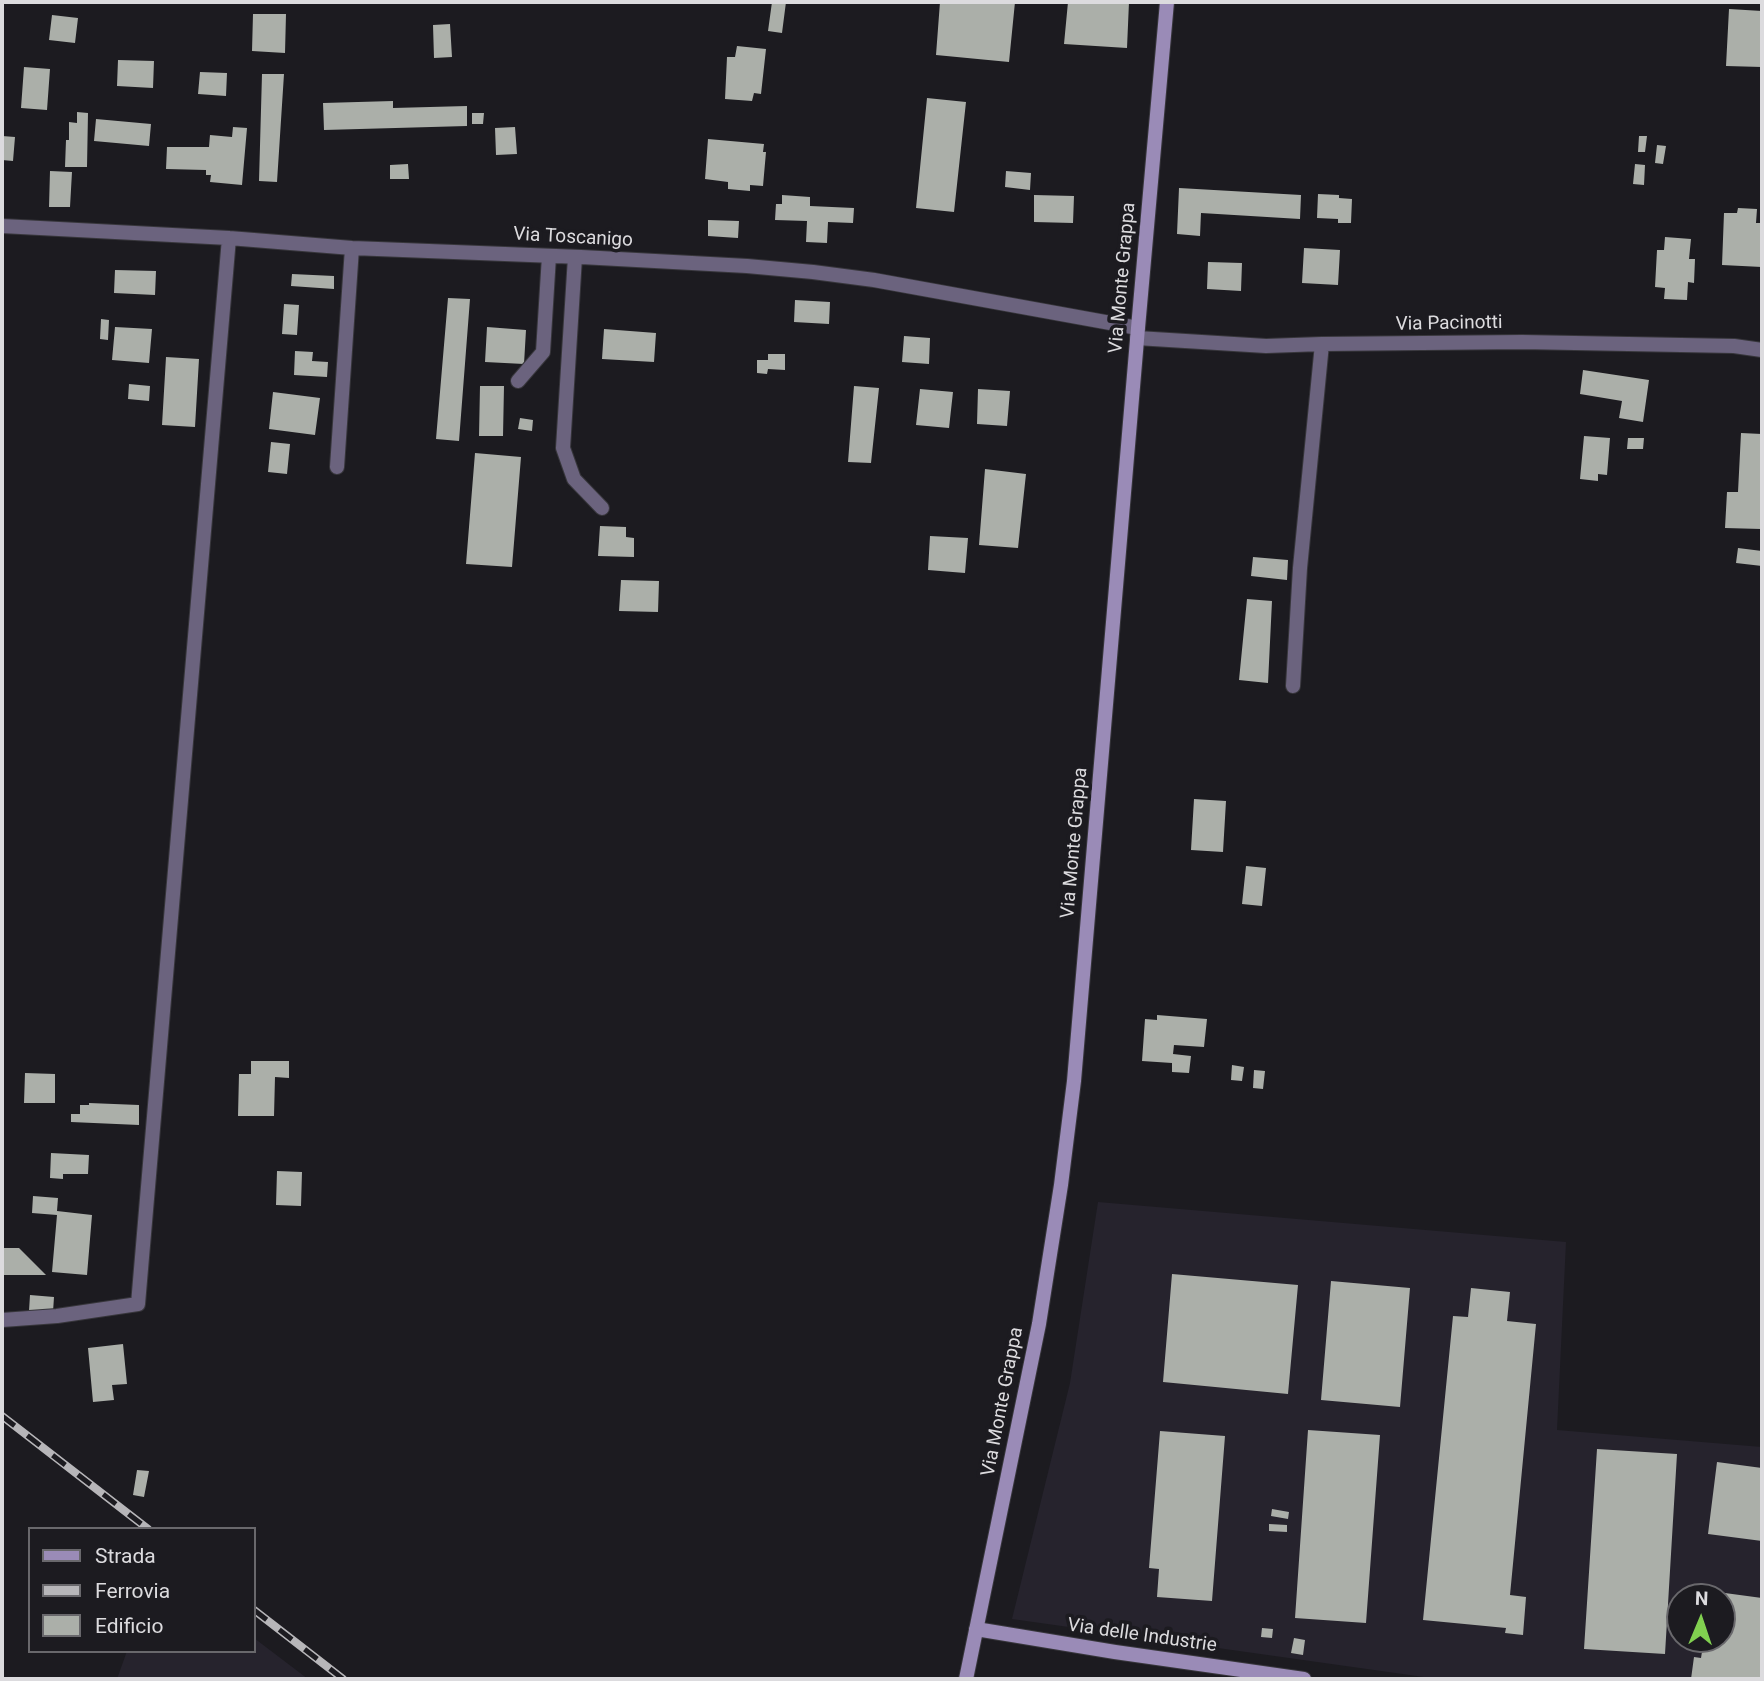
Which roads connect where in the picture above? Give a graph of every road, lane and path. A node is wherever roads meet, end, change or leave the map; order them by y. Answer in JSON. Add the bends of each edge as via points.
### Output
{"nodes":[{"id":1,"x":1167,"y":2,"type":"edge"},
{"id":2,"x":2,"y":226,"type":"edge"},
{"id":3,"x":229,"y":238,"type":"junction"},
{"id":4,"x":352,"y":248,"type":"junction"},
{"id":5,"x":549,"y":256,"type":"junction"},
{"id":6,"x":575,"y":257,"type":"junction"},
{"id":7,"x":1138,"y":333,"type":"junction"},
{"id":8,"x":1322,"y":344,"type":"junction"},
{"id":9,"x":1762,"y":350,"type":"edge"},
{"id":10,"x":518,"y":381,"type":"dead end"},
{"id":11,"x":337,"y":467,"type":"dead end"},
{"id":12,"x":602,"y":508,"type":"dead end"},
{"id":13,"x":1293,"y":686,"type":"dead end"},
{"id":14,"x":2,"y":1320,"type":"edge"},
{"id":15,"x":976,"y":1629,"type":"junction"},
{"id":16,"x":966,"y":1679,"type":"edge"},
{"id":17,"x":1304,"y":1679,"type":"edge"}],
"edges":[{"from":1,"to":7,"type":"street","name":"Via Monte Grappa"},
{"from":2,"to":3,"type":"street","name":"Via Toscanigo"},
{"from":3,"to":4,"type":"street","name":"Via Toscanigo"},
{"from":3,"to":14,"type":"street","via":[[138,1304]]},
{"from":4,"to":5,"type":"street","name":"Via Toscanigo"},
{"from":4,"to":11,"type":"street"},
{"from":5,"to":6,"type":"street","name":"Via Toscanigo"},
{"from":5,"to":10,"type":"street","via":[[543,352]]},
{"from":6,"to":7,"type":"street","name":"Via Toscanigo","via":[[747,266],[874,280]]},
{"from":6,"to":12,"type":"street","via":[[563,448],[574,479]]},
{"from":7,"to":8,"type":"street","name":"Via Pacinotti","via":[[1266,346]]},
{"from":7,"to":15,"type":"street","name":"Via Monte Grappa","via":[[1074,1081],[1039,1324]]},
{"from":8,"to":9,"type":"street","name":"Via Pacinotti","via":[[1625,343]]},
{"from":8,"to":13,"type":"street"},
{"from":15,"to":16,"type":"street","name":"Via Monte Grappa"},
{"from":15,"to":17,"type":"street","name":"Via delle Industrie"}]}
